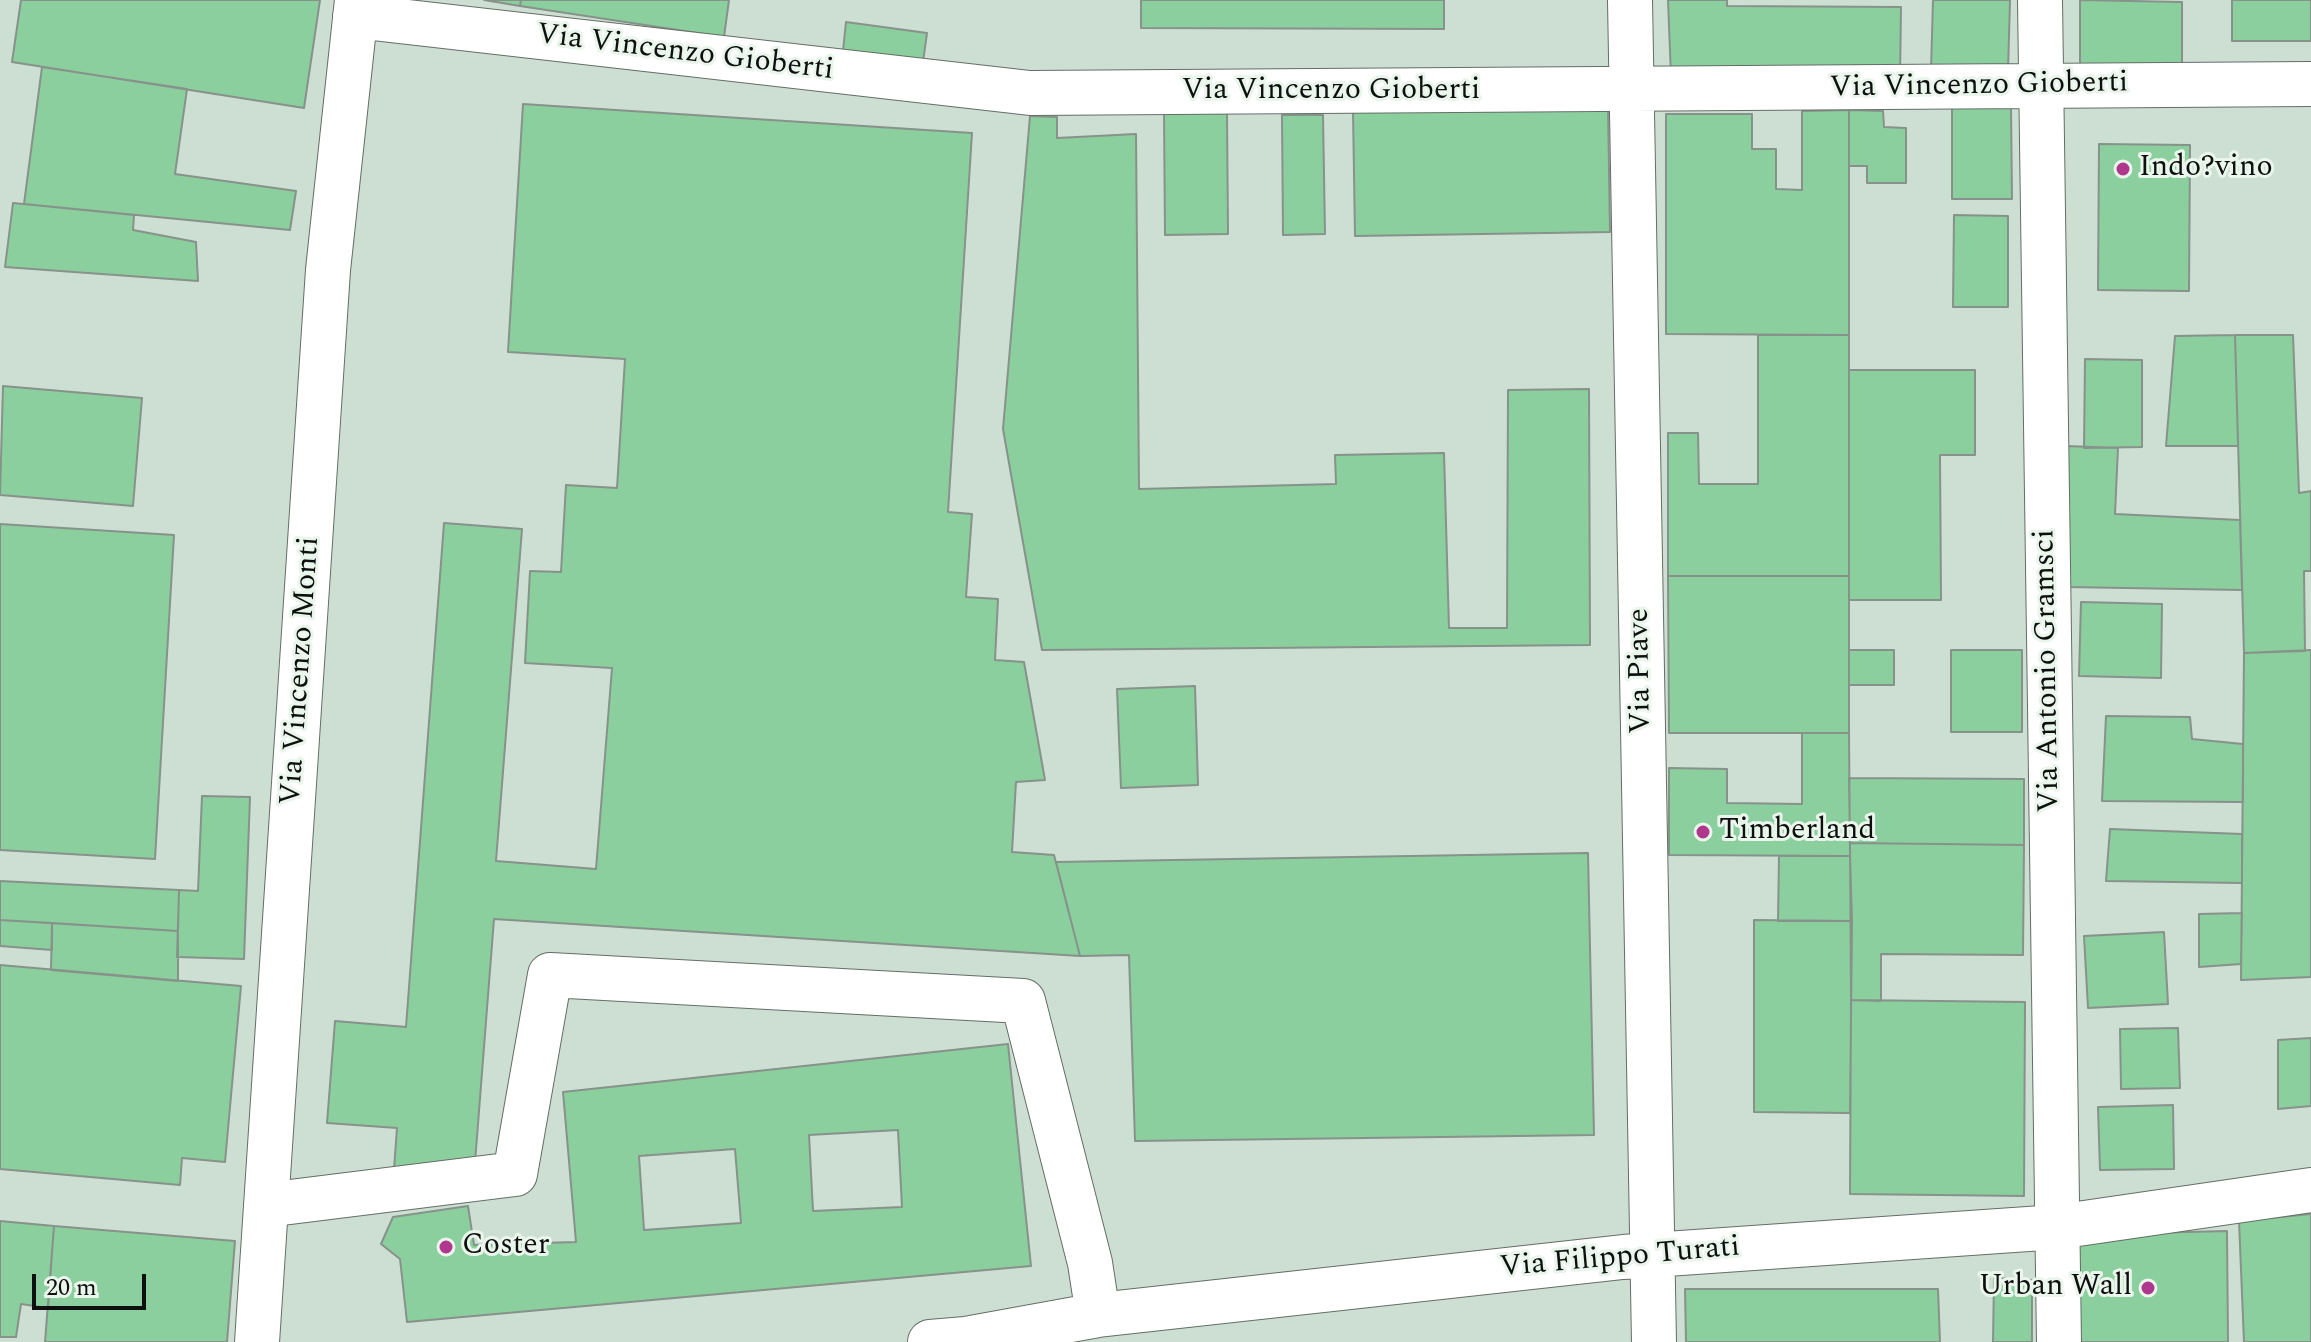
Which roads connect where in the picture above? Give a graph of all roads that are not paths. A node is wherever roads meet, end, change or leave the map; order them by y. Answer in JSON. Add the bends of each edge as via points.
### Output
{"nodes":[{"id":1,"x":1630,"y":0,"type":"edge"},
{"id":2,"x":2040,"y":0,"type":"edge"},
{"id":3,"x":356,"y":8,"type":"edge"},
{"id":4,"x":2311,"y":84,"type":"edge"},
{"id":5,"x":2041,"y":86,"type":"junction"},
{"id":6,"x":1631,"y":90,"type":"junction"},
{"id":7,"x":2311,"y":1190,"type":"edge"},
{"id":8,"x":266,"y":1205,"type":"junction"},
{"id":9,"x":2057,"y":1227,"type":"junction"},
{"id":10,"x":1654,"y":1254,"type":"junction"},
{"id":11,"x":1098,"y":1315,"type":"junction"},
{"id":12,"x":257,"y":1342,"type":"edge"},
{"id":13,"x":930,"y":1342,"type":"edge"},
{"id":14,"x":1654,"y":1342,"type":"edge"},
{"id":15,"x":2059,"y":1342,"type":"edge"}],
"edges":[{"from":1,"to":6,"type":"street","name":"Via Piave"},
{"from":2,"to":5,"type":"street","name":"Via Antonio Gramsci"},
{"from":3,"to":6,"type":"street","name":"Via Vincenzo Gioberti","via":[[1030,93]]},
{"from":3,"to":8,"type":"street","name":"Via Vincenzo Monti","via":[[327,285]]},
{"from":4,"to":5,"type":"street","name":"Via Vincenzo Gioberti"},
{"from":5,"to":6,"type":"street","name":"Via Vincenzo Gioberti"},
{"from":5,"to":9,"type":"street","name":"Via Antonio Gramsci"},
{"from":6,"to":10,"type":"street","name":"Via Piave"},
{"from":7,"to":9,"type":"street","name":"Via Filippo Turati"},
{"from":8,"to":11,"type":"street","via":[[515,1174],[550,975],[1023,1001],[1090,1263]]},
{"from":8,"to":12,"type":"street","name":"Via Vincenzo Monti"},
{"from":9,"to":10,"type":"street","name":"Via Filippo Turati"},
{"from":9,"to":15,"type":"street","name":"Via Antonio Gramsci"},
{"from":10,"to":11,"type":"street","name":"Via Filippo Turati"},
{"from":10,"to":14,"type":"street","name":"Via Piave"},
{"from":11,"to":13,"type":"street","name":"Via Filippo Turati"}]}
